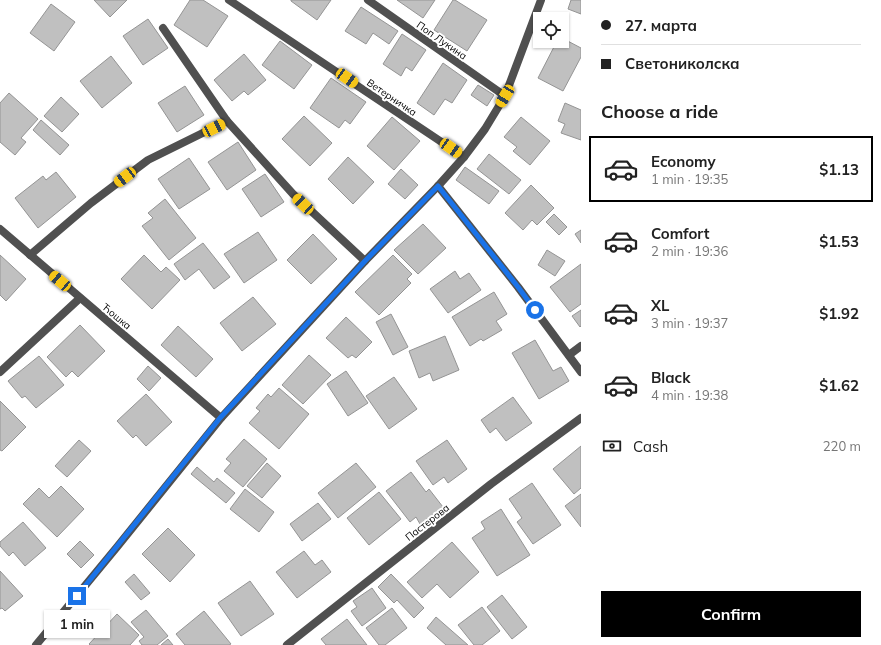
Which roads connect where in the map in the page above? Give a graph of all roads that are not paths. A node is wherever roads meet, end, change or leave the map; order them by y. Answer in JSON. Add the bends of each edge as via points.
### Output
{"nodes":[{"id":1,"x":229,"y":0,"type":"edge"},
{"id":2,"x":368,"y":0,"type":"edge"},
{"id":3,"x":541,"y":0,"type":"edge"},
{"id":4,"x":163,"y":28,"type":"dead end"},
{"id":5,"x":505,"y":96,"type":"junction"},
{"id":6,"x":227,"y":121,"type":"junction"},
{"id":7,"x":464,"y":157,"type":"junction"},
{"id":8,"x":438,"y":186,"type":"junction"},
{"id":9,"x":0,"y":229,"type":"edge"},
{"id":10,"x":30,"y":255,"type":"junction"},
{"id":11,"x":365,"y":261,"type":"junction"},
{"id":12,"x":80,"y":298,"type":"junction"},
{"id":13,"x":581,"y":346,"type":"edge"},
{"id":14,"x":569,"y":355,"type":"junction"},
{"id":15,"x":0,"y":372,"type":"edge"},
{"id":16,"x":581,"y":372,"type":"edge"},
{"id":17,"x":220,"y":418,"type":"junction"},
{"id":18,"x":581,"y":418,"type":"edge"},
{"id":19,"x":36,"y":645,"type":"edge"},
{"id":20,"x":287,"y":645,"type":"edge"}],
"edges":[{"from":1,"to":7,"type":"street","name":"Ветерничка"},
{"from":2,"to":5,"type":"street","name":"Поп Лукина"},
{"from":3,"to":5,"type":"street"},
{"from":4,"to":6,"type":"street"},
{"from":5,"to":7,"type":"street"},
{"from":6,"to":10,"type":"street","via":[[148,160],[91,203]]},
{"from":6,"to":11,"type":"street","via":[[293,194]]},
{"from":7,"to":8,"type":"street"},
{"from":8,"to":11,"type":"street"},
{"from":8,"to":14,"type":"street"},
{"from":9,"to":10,"type":"street","name":"Ћошка"},
{"from":10,"to":12,"type":"street","name":"Ћошка"},
{"from":11,"to":17,"type":"street"},
{"from":12,"to":15,"type":"street"},
{"from":12,"to":17,"type":"street","name":"Ћошка"},
{"from":13,"to":14,"type":"street"},
{"from":14,"to":16,"type":"street"},
{"from":17,"to":19,"type":"street"},
{"from":18,"to":20,"type":"street","name":"Пастерова","via":[[491,484]]}]}
